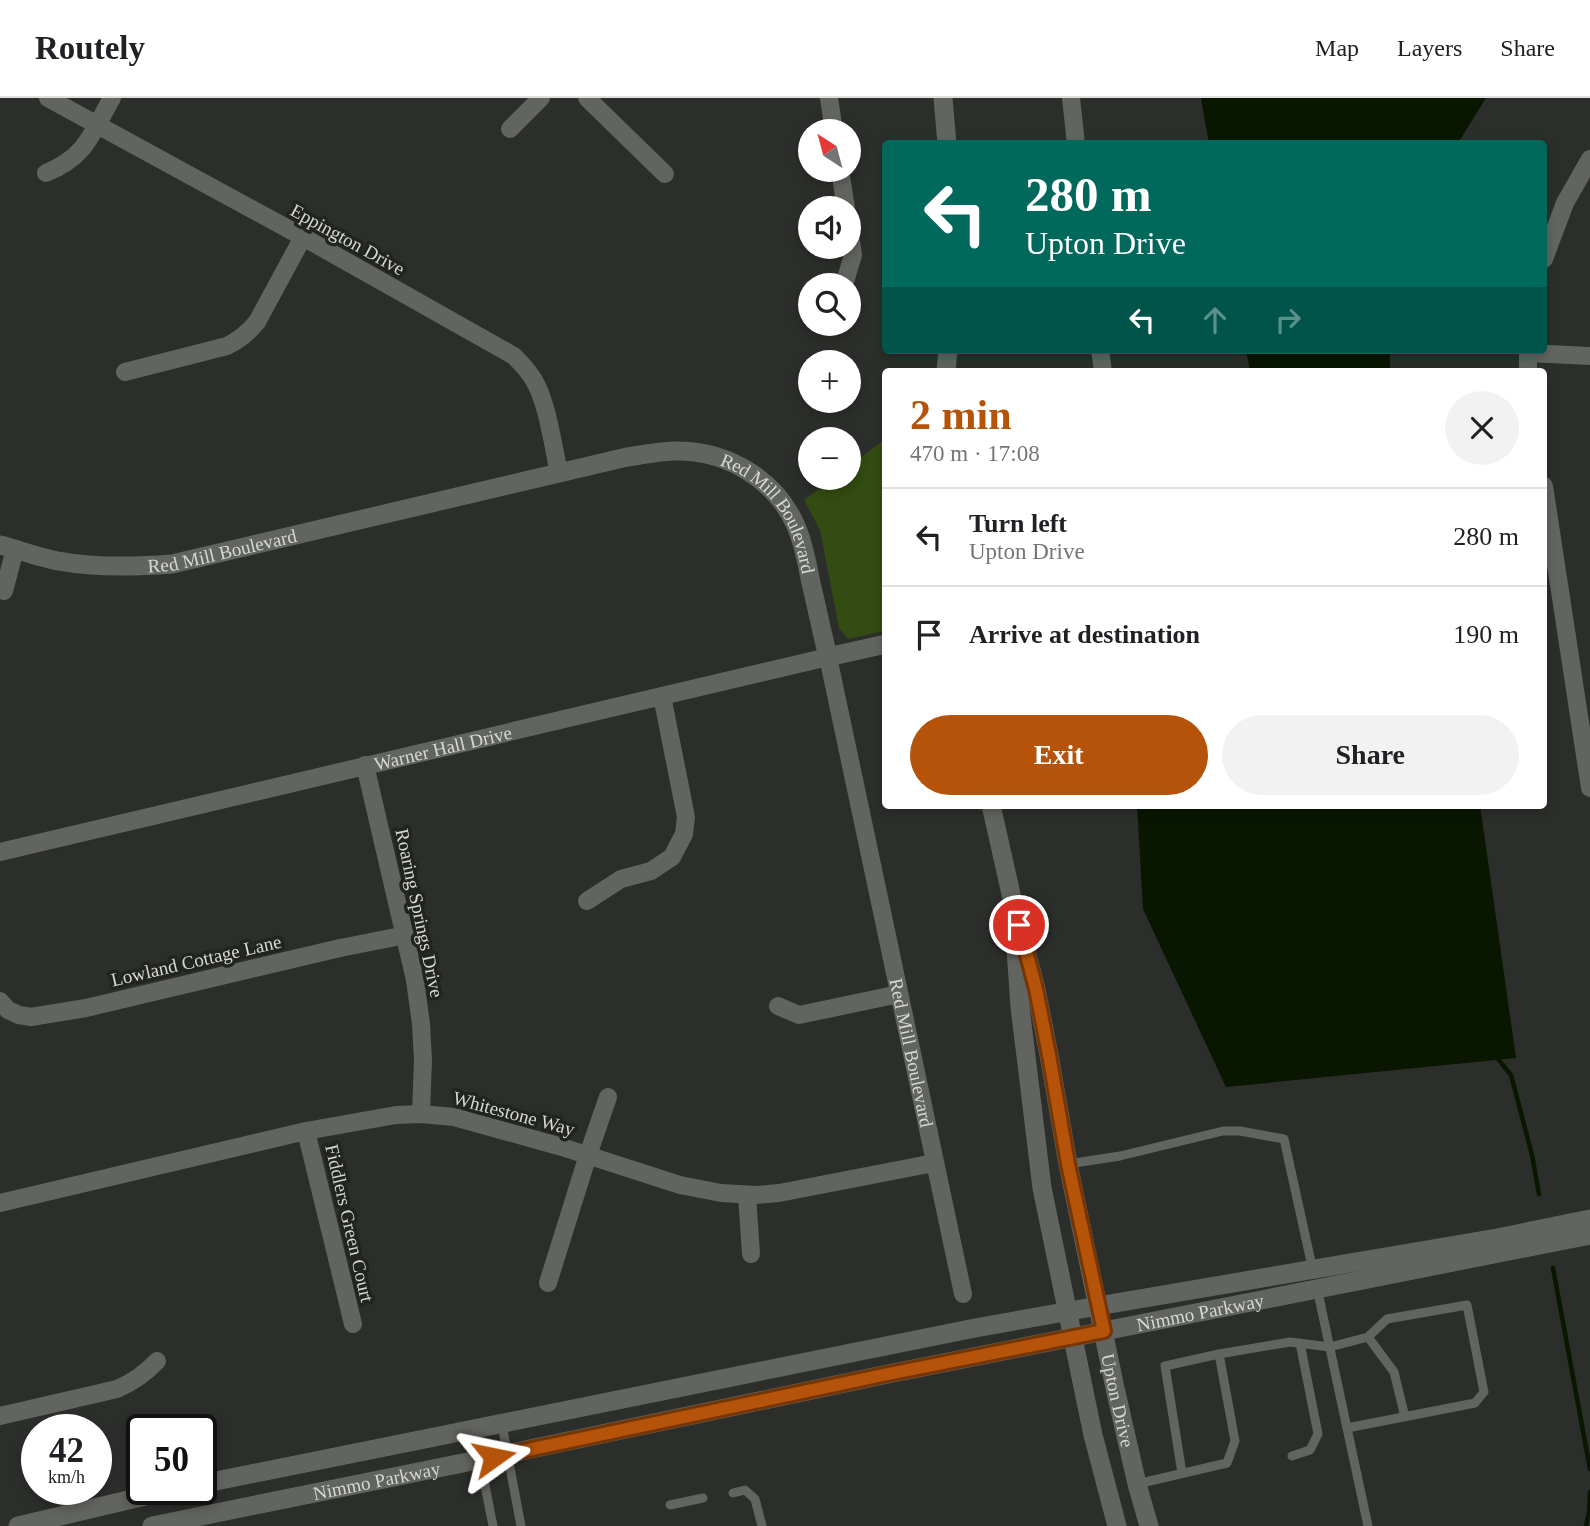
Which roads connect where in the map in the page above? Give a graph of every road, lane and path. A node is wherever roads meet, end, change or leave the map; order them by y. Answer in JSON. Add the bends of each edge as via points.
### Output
{"nodes":[{"id":1,"x":48,"y":98,"type":"edge"},
{"id":2,"x":111,"y":98,"type":"edge"},
{"id":3,"x":541,"y":98,"type":"edge"},
{"id":4,"x":587,"y":98,"type":"edge"},
{"id":5,"x":829,"y":98,"type":"edge"},
{"id":6,"x":943,"y":98,"type":"edge"},
{"id":7,"x":1071,"y":98,"type":"edge"},
{"id":8,"x":832,"y":119,"type":"edge"},
{"id":9,"x":96,"y":124,"type":"junction"},
{"id":10,"x":510,"y":129,"type":"dead end"},
{"id":11,"x":947,"y":140,"type":"edge"},
{"id":12,"x":1076,"y":140,"type":"edge"},
{"id":13,"x":1590,"y":159,"type":"edge"},
{"id":14,"x":46,"y":173,"type":"dead end"},
{"id":15,"x":665,"y":174,"type":"dead end"},
{"id":16,"x":303,"y":237,"type":"junction"},
{"id":17,"x":1547,"y":250,"type":"edge"},
{"id":18,"x":1590,"y":356,"type":"edge"},
{"id":19,"x":1528,"y":358,"type":"edge"},
{"id":20,"x":125,"y":372,"type":"dead end"},
{"id":21,"x":559,"y":473,"type":"junction"},
{"id":22,"x":1547,"y":506,"type":"edge"},
{"id":23,"x":8,"y":547,"type":"edge"},
{"id":24,"x":4,"y":591,"type":"dead end"},
{"id":25,"x":882,"y":645,"type":"edge"},
{"id":26,"x":828,"y":657,"type":"junction"},
{"id":27,"x":662,"y":696,"type":"junction"},
{"id":28,"x":365,"y":765,"type":"junction"},
{"id":29,"x":1590,"y":788,"type":"edge"},
{"id":30,"x":992,"y":809,"type":"edge"},
{"id":31,"x":0,"y":852,"type":"edge"},
{"id":32,"x":587,"y":901,"type":"dead end"},
{"id":33,"x":1013,"y":903,"type":"junction"},
{"id":34,"x":406,"y":935,"type":"junction"},
{"id":35,"x":899,"y":995,"type":"junction"},
{"id":36,"x":0,"y":1002,"type":"edge"},
{"id":37,"x":778,"y":1006,"type":"dead end"},
{"id":38,"x":608,"y":1097,"type":"dead end"},
{"id":39,"x":421,"y":1114,"type":"junction"},
{"id":40,"x":306,"y":1131,"type":"junction"},
{"id":41,"x":588,"y":1155,"type":"junction"},
{"id":42,"x":934,"y":1163,"type":"junction"},
{"id":43,"x":1068,"y":1164,"type":"junction"},
{"id":44,"x":747,"y":1195,"type":"junction"},
{"id":45,"x":0,"y":1203,"type":"edge"},
{"id":46,"x":1590,"y":1219,"type":"edge"},
{"id":47,"x":1590,"y":1235,"type":"edge"},
{"id":48,"x":751,"y":1254,"type":"dead end"},
{"id":49,"x":1312,"y":1268,"type":"junction"},
{"id":50,"x":548,"y":1283,"type":"dead end"},
{"id":51,"x":1318,"y":1289,"type":"junction"},
{"id":52,"x":963,"y":1294,"type":"dead end"},
{"id":53,"x":1098,"y":1306,"type":"junction"},
{"id":54,"x":1067,"y":1311,"type":"junction"},
{"id":55,"x":353,"y":1324,"type":"dead end"},
{"id":56,"x":1104,"y":1331,"type":"junction"},
{"id":57,"x":1072,"y":1337,"type":"junction"},
{"id":58,"x":1368,"y":1337,"type":"junction"},
{"id":59,"x":1300,"y":1343,"type":"junction"},
{"id":60,"x":1330,"y":1347,"type":"junction"},
{"id":61,"x":1219,"y":1354,"type":"junction"},
{"id":62,"x":157,"y":1361,"type":"dead end"},
{"id":63,"x":0,"y":1416,"type":"edge"},
{"id":64,"x":1405,"y":1417,"type":"junction"},
{"id":65,"x":502,"y":1424,"type":"junction"},
{"id":66,"x":1348,"y":1428,"type":"junction"},
{"id":67,"x":474,"y":1430,"type":"junction"},
{"id":68,"x":507,"y":1454,"type":"junction"},
{"id":69,"x":1292,"y":1456,"type":"dead end"},
{"id":70,"x":480,"y":1460,"type":"junction"},
{"id":71,"x":1182,"y":1473,"type":"junction"},
{"id":72,"x":217,"y":1481,"type":"edge"},
{"id":73,"x":1137,"y":1484,"type":"junction"},
{"id":74,"x":733,"y":1493,"type":"dead end"},
{"id":75,"x":703,"y":1498,"type":"dead end"},
{"id":76,"x":126,"y":1500,"type":"edge"},
{"id":77,"x":670,"y":1505,"type":"dead end"},
{"id":78,"x":188,"y":1522,"type":"edge"},
{"id":79,"x":18,"y":1526,"type":"edge"},
{"id":80,"x":152,"y":1526,"type":"edge"},
{"id":81,"x":493,"y":1526,"type":"edge"},
{"id":82,"x":521,"y":1526,"type":"edge"},
{"id":83,"x":762,"y":1526,"type":"edge"},
{"id":84,"x":1117,"y":1526,"type":"edge"},
{"id":85,"x":1149,"y":1526,"type":"edge"},
{"id":86,"x":1368,"y":1526,"type":"edge"}],
"edges":[{"from":1,"to":9,"type":"street","name":"Eppington Drive"},
{"from":2,"to":9,"type":"street"},
{"from":3,"to":10,"type":"street"},
{"from":4,"to":15,"type":"street"},
{"from":5,"to":8,"type":"street"},
{"from":6,"to":11,"type":"main road"},
{"from":7,"to":12,"type":"street"},
{"from":9,"to":14,"type":"street","via":[[75,157]]},
{"from":9,"to":16,"type":"street","name":"Eppington Drive"},
{"from":13,"to":17,"type":"street","via":[[1565,203]]},
{"from":16,"to":20,"type":"street","via":[[257,322],[238,341]]},
{"from":16,"to":21,"type":"street","name":"Eppington Drive","via":[[514,356],[541,397]]},
{"from":18,"to":19,"type":"street"},
{"from":21,"to":23,"type":"main road","name":"Red Mill Boulevard","via":[[172,564],[92,566]]},
{"from":21,"to":26,"type":"main road","name":"Red Mill Boulevard","via":[[677,450],[719,457],[757,477],[787,508],[796,525]]},
{"from":22,"to":29,"type":"street"},
{"from":23,"to":24,"type":"street"},
{"from":25,"to":26,"type":"main road","name":"Warner Hall Drive"},
{"from":26,"to":27,"type":"street","name":"Warner Hall Drive"},
{"from":26,"to":35,"type":"street","name":"Red Mill Boulevard"},
{"from":27,"to":28,"type":"street","name":"Warner Hall Drive"},
{"from":27,"to":32,"type":"street","via":[[686,817],[684,834],[672,857],[651,871],[621,879]]},
{"from":28,"to":31,"type":"street","name":"Warner Hall Drive"},
{"from":28,"to":34,"type":"street","name":"Roaring Springs Drive"},
{"from":30,"to":33,"type":"main road","name":"Upton Drive"},
{"from":33,"to":43,"type":"main road","name":"Upton Drive","via":[[1036,989]]},
{"from":33,"to":54,"type":"main road","name":"Upton Drive","via":[[1037,1155]]},
{"from":34,"to":36,"type":"street","name":"Lowland Cottage Lane","via":[[86,1008],[31,1017],[8,1010]]},
{"from":34,"to":39,"type":"street","name":"Roaring Springs Drive","via":[[421,1024]]},
{"from":35,"to":37,"type":"street","via":[[799,1015]]},
{"from":35,"to":42,"type":"street","name":"Red Mill Boulevard"},
{"from":38,"to":41,"type":"street"},
{"from":39,"to":40,"type":"street","name":"Whitestone Way"},
{"from":39,"to":41,"type":"street","name":"Whitestone Way","via":[[454,1117]]},
{"from":40,"to":45,"type":"street","name":"Whitestone Way"},
{"from":40,"to":55,"type":"street","name":"Fiddlers Green Court"},
{"from":41,"to":44,"type":"street","name":"Whitestone Way","via":[[680,1185]]},
{"from":41,"to":50,"type":"street"},
{"from":42,"to":44,"type":"street","name":"Whitestone Way"},
{"from":42,"to":52,"type":"street","name":"Red Mill Boulevard"},
{"from":43,"to":49,"type":"lane","via":[[1223,1131],[1284,1139]]},
{"from":43,"to":53,"type":"main road","name":"Upton Drive"},
{"from":44,"to":48,"type":"street"},
{"from":46,"to":49,"type":"main road","name":"Nimmo Parkway"},
{"from":47,"to":51,"type":"main road","name":"Nimmo Parkway"},
{"from":49,"to":51,"type":"lane"},
{"from":49,"to":53,"type":"main road","name":"Nimmo Parkway"},
{"from":51,"to":56,"type":"main road","name":"Nimmo Parkway"},
{"from":51,"to":60,"type":"lane"},
{"from":53,"to":54,"type":"main road","name":"Nimmo Parkway"},
{"from":53,"to":56,"type":"main road","name":"Upton Drive"},
{"from":54,"to":57,"type":"main road","name":"Upton Drive"},
{"from":54,"to":65,"type":"main road","name":"Nimmo Parkway"},
{"from":56,"to":57,"type":"main road","name":"Nimmo Parkway"},
{"from":56,"to":73,"type":"main road","name":"Upton Drive"},
{"from":57,"to":68,"type":"main road","name":"Nimmo Parkway"},
{"from":57,"to":84,"type":"main road","name":"Upton Drive"},
{"from":58,"to":60,"type":"lane"},
{"from":58,"to":64,"type":"lane","via":[[1394,1372]]},
{"from":58,"to":64,"type":"lane","via":[[1387,1319],[1467,1305],[1484,1392],[1475,1403]]},
{"from":59,"to":60,"type":"lane"},
{"from":59,"to":61,"type":"lane"},
{"from":59,"to":69,"type":"lane","via":[[1318,1434],[1310,1450]]},
{"from":60,"to":66,"type":"lane"},
{"from":61,"to":71,"type":"lane","via":[[1235,1441],[1227,1463]]},
{"from":61,"to":71,"type":"lane","via":[[1165,1366]]},
{"from":62,"to":63,"type":"street","via":[[117,1389]]},
{"from":64,"to":66,"type":"lane"},
{"from":65,"to":67,"type":"main road","name":"Nimmo Parkway"},
{"from":65,"to":68,"type":"lane"},
{"from":66,"to":86,"type":"lane"},
{"from":67,"to":70,"type":"lane"},
{"from":67,"to":72,"type":"main road","name":"Nimmo Parkway"},
{"from":68,"to":70,"type":"main road","name":"Nimmo Parkway"},
{"from":68,"to":82,"type":"lane"},
{"from":70,"to":78,"type":"main road","name":"Nimmo Parkway"},
{"from":70,"to":81,"type":"lane"},
{"from":71,"to":73,"type":"lane"},
{"from":73,"to":85,"type":"main road","name":"Upton Drive"},
{"from":74,"to":83,"type":"lane","via":[[745,1490],[755,1499]]},
{"from":75,"to":77,"type":"lane"},
{"from":76,"to":79,"type":"main road"},
{"from":78,"to":80,"type":"main road","name":"Nimmo Parkway"}]}
